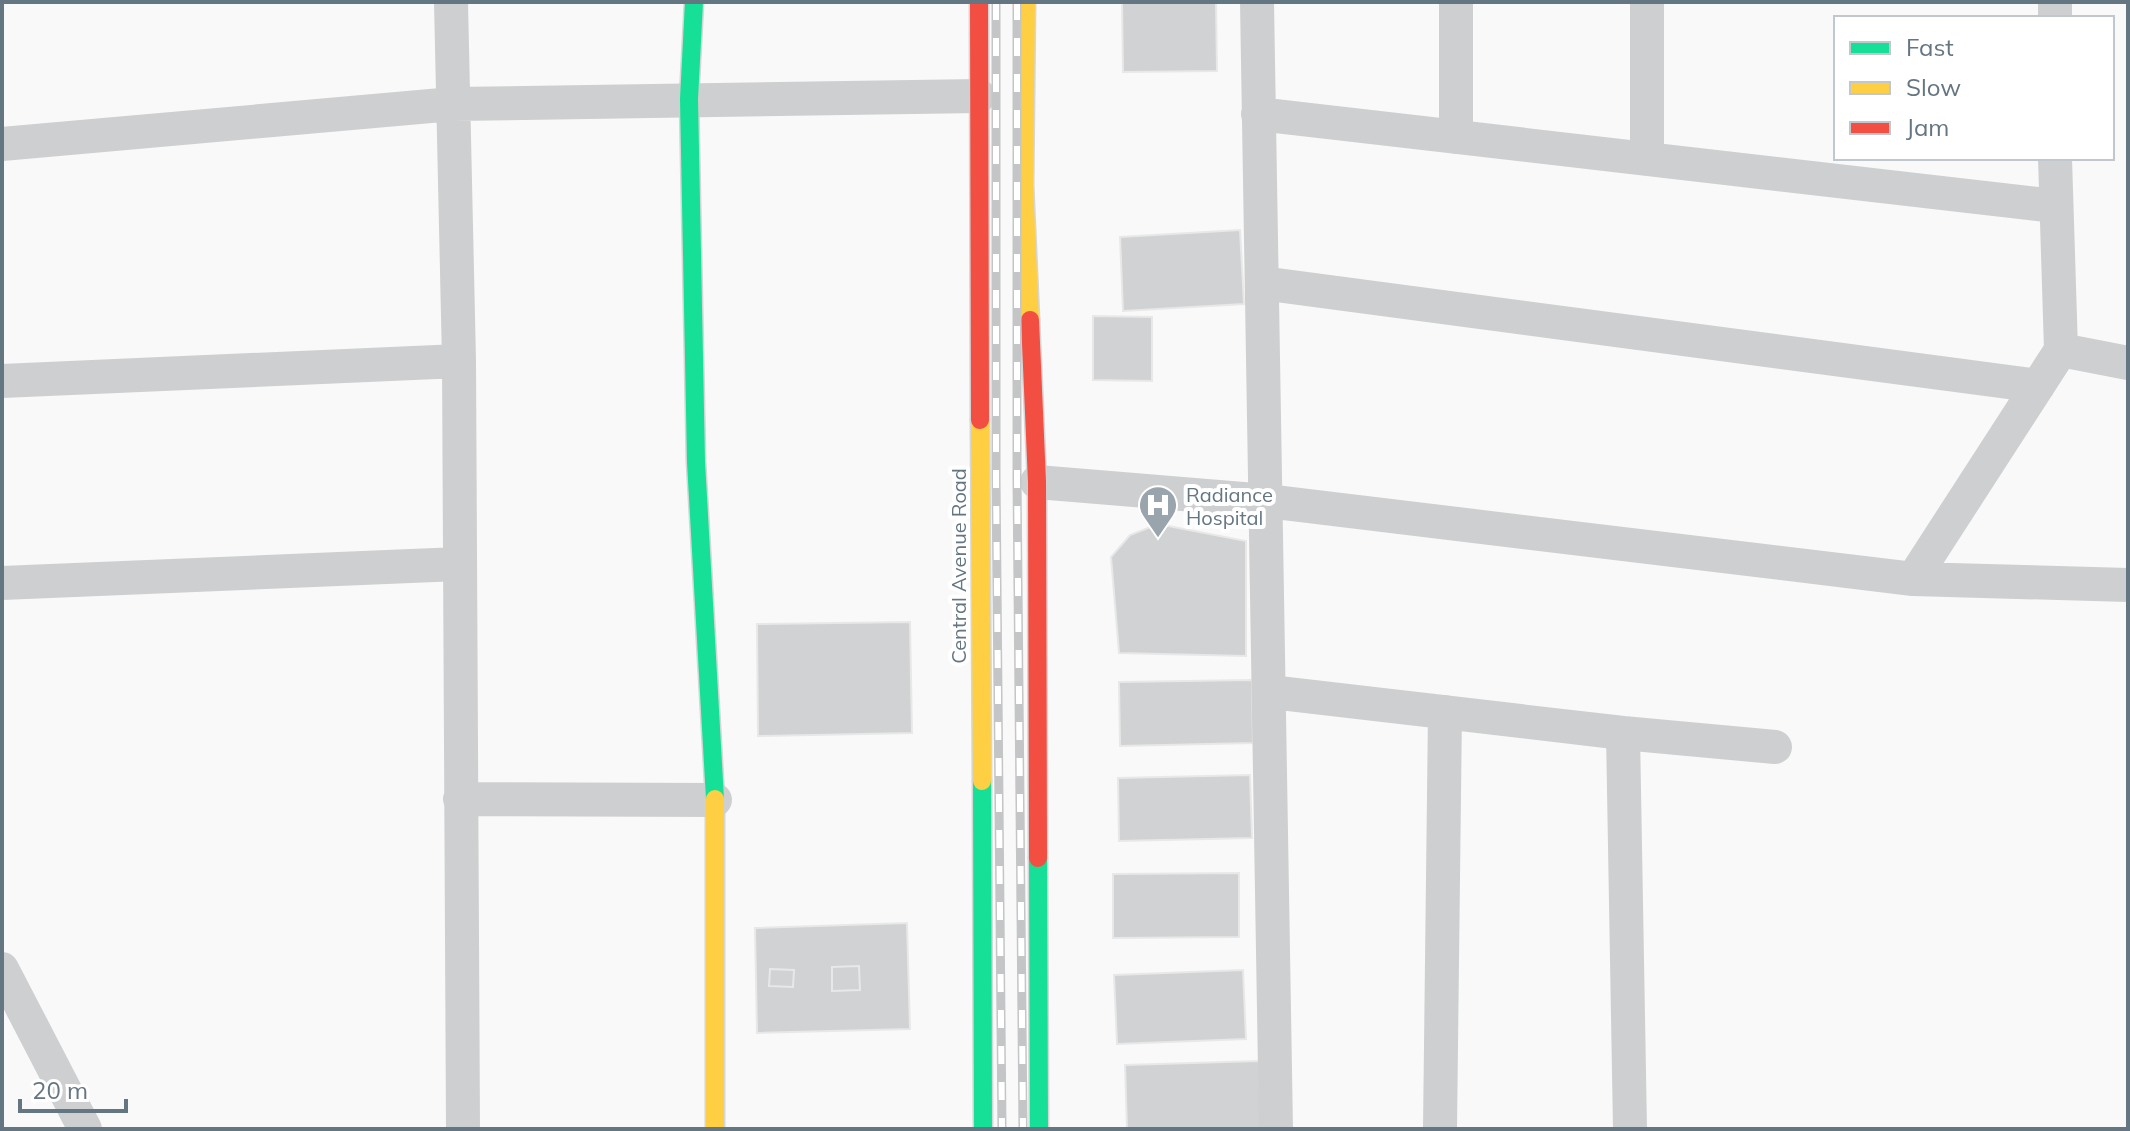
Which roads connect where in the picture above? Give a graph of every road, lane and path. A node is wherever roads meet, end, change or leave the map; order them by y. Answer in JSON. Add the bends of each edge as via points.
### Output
{"nodes":[{"id":1,"x":451,"y":2,"type":"edge"},
{"id":2,"x":694,"y":2,"type":"edge"},
{"id":3,"x":979,"y":2,"type":"edge"},
{"id":4,"x":1026,"y":2,"type":"edge"},
{"id":5,"x":1257,"y":2,"type":"edge"},
{"id":6,"x":1456,"y":2,"type":"edge"},
{"id":7,"x":1647,"y":2,"type":"edge"},
{"id":8,"x":979,"y":96,"type":"junction"},
{"id":9,"x":689,"y":99,"type":"junction"},
{"id":10,"x":453,"y":104,"type":"junction"},
{"id":11,"x":1258,"y":114,"type":"junction"},
{"id":12,"x":1456,"y":137,"type":"junction"},
{"id":13,"x":2,"y":144,"type":"edge"},
{"id":14,"x":1647,"y":159,"type":"junction"},
{"id":15,"x":2055,"y":160,"type":"edge"},
{"id":16,"x":2054,"y":206,"type":"junction"},
{"id":17,"x":1262,"y":283,"type":"junction"},
{"id":18,"x":2061,"y":350,"type":"junction"},
{"id":19,"x":459,"y":361,"type":"junction"},
{"id":20,"x":2128,"y":363,"type":"edge"},
{"id":21,"x":2,"y":381,"type":"edge"},
{"id":22,"x":2038,"y":386,"type":"junction"},
{"id":23,"x":1037,"y":482,"type":"junction"},
{"id":24,"x":1267,"y":501,"type":"junction"},
{"id":25,"x":459,"y":564,"type":"junction"},
{"id":26,"x":1913,"y":579,"type":"junction"},
{"id":27,"x":2,"y":583,"type":"edge"},
{"id":28,"x":2128,"y":585,"type":"edge"},
{"id":29,"x":1270,"y":692,"type":"junction"},
{"id":30,"x":1445,"y":712,"type":"junction"},
{"id":31,"x":1623,"y":733,"type":"junction"},
{"id":32,"x":1775,"y":747,"type":"dead end"},
{"id":33,"x":460,"y":799,"type":"junction"},
{"id":34,"x":715,"y":800,"type":"junction"},
{"id":35,"x":6,"y":986,"type":"edge"},
{"id":36,"x":85,"y":1129,"type":"edge"},
{"id":37,"x":463,"y":1129,"type":"edge"},
{"id":38,"x":715,"y":1129,"type":"edge"},
{"id":39,"x":983,"y":1129,"type":"edge"},
{"id":40,"x":1039,"y":1129,"type":"edge"},
{"id":41,"x":1276,"y":1129,"type":"edge"},
{"id":42,"x":1440,"y":1129,"type":"edge"},
{"id":43,"x":1630,"y":1129,"type":"edge"}],
"edges":[{"from":1,"to":10,"type":"street"},
{"from":2,"to":9,"type":"main road"},
{"from":3,"to":8,"type":"main road","name":"Central Avenue Road"},
{"from":4,"to":23,"type":"main road","via":[[1024,185]]},
{"from":5,"to":11,"type":"street"},
{"from":6,"to":12,"type":"street"},
{"from":7,"to":14,"type":"street"},
{"from":8,"to":9,"type":"street"},
{"from":8,"to":39,"type":"main road","name":"Central Avenue Road"},
{"from":9,"to":10,"type":"street"},
{"from":9,"to":34,"type":"main road","via":[[696,462]]},
{"from":10,"to":13,"type":"street"},
{"from":10,"to":19,"type":"street"},
{"from":11,"to":12,"type":"street"},
{"from":11,"to":17,"type":"street"},
{"from":12,"to":14,"type":"street"},
{"from":14,"to":16,"type":"street"},
{"from":15,"to":16,"type":"street"},
{"from":16,"to":18,"type":"street"},
{"from":17,"to":22,"type":"street"},
{"from":17,"to":24,"type":"street"},
{"from":18,"to":20,"type":"street"},
{"from":18,"to":22,"type":"street"},
{"from":19,"to":21,"type":"street"},
{"from":19,"to":25,"type":"street"},
{"from":22,"to":26,"type":"street"},
{"from":23,"to":24,"type":"street"},
{"from":23,"to":40,"type":"main road"},
{"from":24,"to":26,"type":"street"},
{"from":24,"to":29,"type":"street"},
{"from":25,"to":27,"type":"street"},
{"from":25,"to":33,"type":"street"},
{"from":26,"to":28,"type":"street"},
{"from":29,"to":30,"type":"street"},
{"from":29,"to":41,"type":"street"},
{"from":30,"to":31,"type":"street"},
{"from":30,"to":42,"type":"street"},
{"from":31,"to":32,"type":"street"},
{"from":31,"to":43,"type":"street"},
{"from":33,"to":34,"type":"street"},
{"from":33,"to":37,"type":"street"},
{"from":34,"to":38,"type":"main road"},
{"from":35,"to":36,"type":"street"}]}
